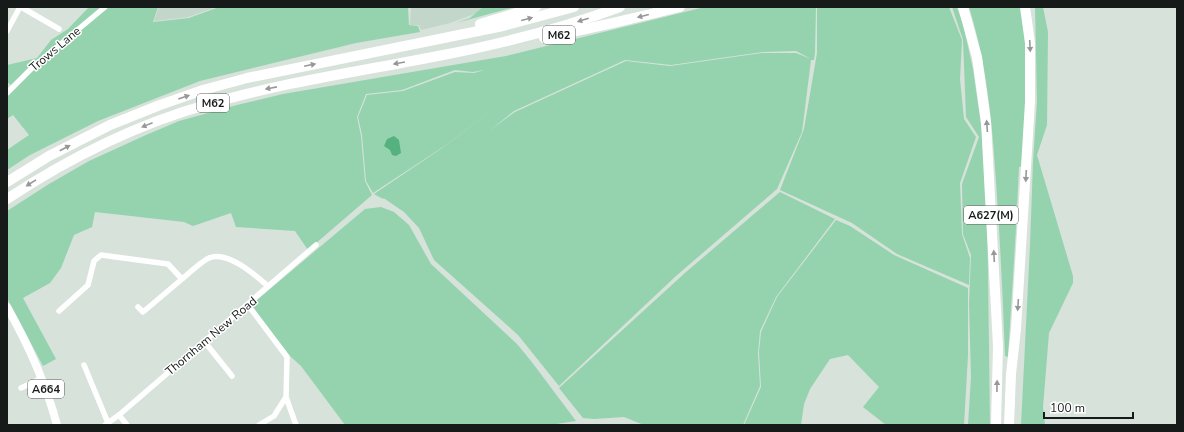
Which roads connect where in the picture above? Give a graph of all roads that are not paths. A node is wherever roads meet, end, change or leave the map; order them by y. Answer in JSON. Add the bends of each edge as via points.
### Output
{"nodes":[{"id":1,"x":20,"y":7,"type":"edge"},
{"id":2,"x":105,"y":7,"type":"edge"},
{"id":3,"x":536,"y":7,"type":"edge"},
{"id":4,"x":574,"y":7,"type":"edge"},
{"id":5,"x":620,"y":7,"type":"edge"},
{"id":6,"x":680,"y":7,"type":"edge"},
{"id":7,"x":963,"y":7,"type":"edge"},
{"id":8,"x":1025,"y":7,"type":"edge"},
{"id":9,"x":59,"y":29,"type":"dead end"},
{"id":10,"x":7,"y":31,"type":"edge"},
{"id":11,"x":366,"y":54,"type":"junction"},
{"id":12,"x":437,"y":56,"type":"junction"},
{"id":13,"x":7,"y":93,"type":"edge"},
{"id":14,"x":7,"y":182,"type":"edge"},
{"id":15,"x":7,"y":199,"type":"edge"},
{"id":16,"x":316,"y":246,"type":"dead end"},
{"id":17,"x":182,"y":279,"type":"junction"},
{"id":18,"x":268,"y":286,"type":"junction"},
{"id":19,"x":248,"y":305,"type":"junction"},
{"id":20,"x":138,"y":307,"type":"dead end"},
{"id":21,"x":7,"y":308,"type":"edge"},
{"id":22,"x":59,"y":311,"type":"dead end"},
{"id":23,"x":204,"y":341,"type":"junction"},
{"id":24,"x":1014,"y":347,"type":"junction"},
{"id":25,"x":84,"y":365,"type":"dead end"},
{"id":26,"x":232,"y":376,"type":"dead end"},
{"id":27,"x":42,"y":378,"type":"junction"},
{"id":28,"x":21,"y":388,"type":"dead end"},
{"id":29,"x":286,"y":397,"type":"junction"},
{"id":30,"x":119,"y":415,"type":"junction"},
{"id":31,"x":106,"y":424,"type":"edge"},
{"id":32,"x":57,"y":425,"type":"edge"},
{"id":33,"x":127,"y":425,"type":"edge"},
{"id":34,"x":260,"y":425,"type":"edge"},
{"id":35,"x":296,"y":425,"type":"edge"},
{"id":36,"x":996,"y":425,"type":"edge"},
{"id":37,"x":1009,"y":425,"type":"edge"},
{"id":38,"x":1015,"y":425,"type":"edge"}],
"edges":[{"from":1,"to":9,"type":"street"},
{"from":1,"to":10,"type":"street"},
{"from":2,"to":13,"type":"street","name":"Trows Lane","via":[[33,67]]},
{"from":3,"to":11,"type":"highway","number":"M62"},
{"from":11,"to":4,"type":"highway","number":"M62","one_way":true,"via":[[503,26]]},
{"from":5,"to":12,"type":"highway","number":"M62","one_way":true,"via":[[536,34]]},
{"from":6,"to":12,"type":"highway","number":"M62","one_way":true,"via":[[614,24]]},
{"from":36,"to":7,"type":"highway","number":"A627(M)","one_way":true,"via":[[998,346],[986,122],[977,57]]},
{"from":8,"to":24,"type":"highway","number":"A627(M)","one_way":true,"via":[[1030,43],[1030,102]]},
{"from":14,"to":11,"type":"highway","number":"M62","one_way":true,"via":[[80,139],[160,104],[247,78]]},
{"from":12,"to":15,"type":"highway","number":"M62","one_way":true,"via":[[248,93],[164,118],[115,138],[44,175]]},
{"from":16,"to":18,"type":"street","name":"Thornham New Road"},
{"from":17,"to":18,"type":"street","via":[[209,258],[223,257],[250,270]]},
{"from":17,"to":20,"type":"street","via":[[143,312]]},
{"from":17,"to":22,"type":"street","via":[[168,264],[101,255],[94,261],[88,285]]},
{"from":18,"to":19,"type":"street","name":"Thornham New Road"},
{"from":19,"to":23,"type":"street","name":"Thornham New Road"},
{"from":19,"to":29,"type":"street","via":[[287,357]]},
{"from":21,"to":27,"type":"main road","number":"A664"},
{"from":23,"to":26,"type":"street"},
{"from":23,"to":30,"type":"street","name":"Thornham New Road"},
{"from":24,"to":37,"type":"highway","number":"A627(M)"},
{"from":24,"to":38,"type":"highway","number":"A627(M)","via":[[1017,375]]},
{"from":25,"to":31,"type":"street"},
{"from":27,"to":28,"type":"street"},
{"from":27,"to":32,"type":"main road","number":"A664"},
{"from":29,"to":34,"type":"street","via":[[274,416]]},
{"from":29,"to":35,"type":"street"},
{"from":30,"to":31,"type":"street","name":"Thornham New Road"},
{"from":30,"to":33,"type":"street"}]}
